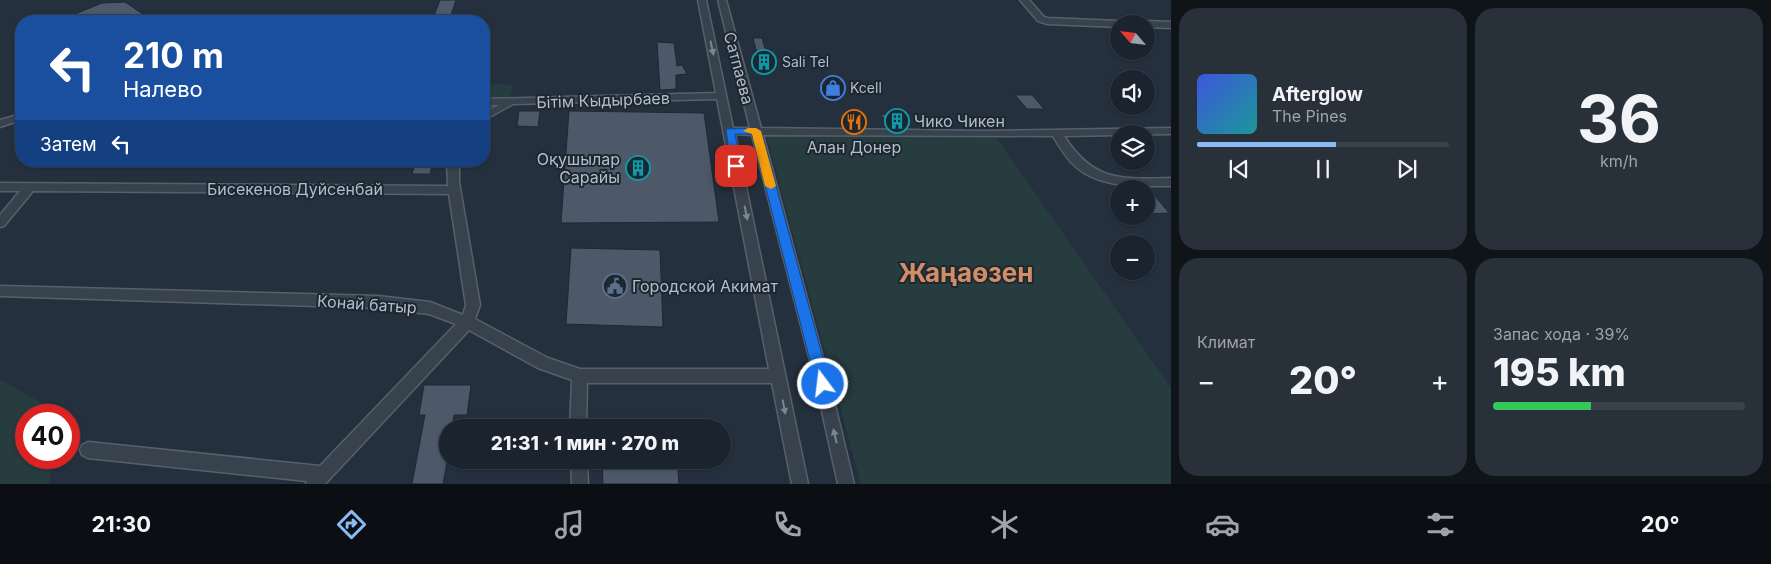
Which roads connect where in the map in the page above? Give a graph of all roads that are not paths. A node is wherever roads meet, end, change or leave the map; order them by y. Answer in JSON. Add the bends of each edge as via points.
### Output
{"nodes":[{"id":1,"x":702,"y":0,"type":"edge"},
{"id":2,"x":722,"y":0,"type":"edge"},
{"id":3,"x":1024,"y":0,"type":"edge"},
{"id":4,"x":1110,"y":24,"type":"edge"},
{"id":5,"x":1155,"y":24,"type":"edge"},
{"id":6,"x":1171,"y":25,"type":"edge"},
{"id":7,"x":727,"y":67,"type":"junction"},
{"id":8,"x":722,"y":96,"type":"junction"},
{"id":9,"x":490,"y":102,"type":"edge"},
{"id":10,"x":510,"y":103,"type":"junction"},
{"id":11,"x":490,"y":114,"type":"edge"},
{"id":12,"x":15,"y":119,"type":"edge"},
{"id":13,"x":2,"y":123,"type":"edge"},
{"id":14,"x":729,"y":131,"type":"junction"},
{"id":15,"x":756,"y":131,"type":"junction"},
{"id":16,"x":1171,"y":131,"type":"edge"},
{"id":17,"x":1056,"y":133,"type":"junction"},
{"id":18,"x":453,"y":167,"type":"edge"},
{"id":19,"x":1171,"y":182,"type":"edge"},
{"id":20,"x":0,"y":187,"type":"edge"},
{"id":21,"x":30,"y":187,"type":"junction"},
{"id":22,"x":455,"y":190,"type":"junction"},
{"id":23,"x":0,"y":223,"type":"edge"},
{"id":24,"x":0,"y":291,"type":"edge"},
{"id":25,"x":468,"y":322,"type":"junction"},
{"id":26,"x":580,"y":376,"type":"junction"},
{"id":27,"x":778,"y":376,"type":"junction"},
{"id":28,"x":578,"y":419,"type":"edge"},
{"id":29,"x":88,"y":450,"type":"dead end"},
{"id":30,"x":579,"y":469,"type":"edge"},
{"id":31,"x":318,"y":479,"type":"edge"},
{"id":32,"x":580,"y":484,"type":"edge"},
{"id":33,"x":800,"y":484,"type":"edge"},
{"id":34,"x":846,"y":484,"type":"edge"}],
"edges":[{"from":1,"to":7,"type":"street","name":"Сатпаева","one_way":true},
{"from":2,"to":7,"type":"street","name":"Сатпаева"},
{"from":3,"to":4,"type":"street","via":[[1041,19],[1047,21]]},
{"from":5,"to":6,"type":"street"},
{"from":7,"to":8,"type":"street","name":"Сатпаева"},
{"from":7,"to":15,"type":"street","name":"Сатпаева"},
{"from":8,"to":10,"type":"street","name":"Бiтiм Кыдырбаев"},
{"from":8,"to":14,"type":"street","name":"Сатпаева"},
{"from":9,"to":10,"type":"street","name":"Бiтiм Кыдырбаев"},
{"from":10,"to":11,"type":"street"},
{"from":12,"to":13,"type":"street"},
{"from":14,"to":15,"type":"street"},
{"from":14,"to":27,"type":"street","name":"Сатпаева","one_way":true},
{"from":15,"to":17,"type":"street"},
{"from":34,"to":15,"type":"street","name":"Сатпаева","one_way":true},
{"from":16,"to":17,"type":"street"},
{"from":17,"to":19,"type":"street","via":[[1077,164],[1102,177],[1123,182]]},
{"from":18,"to":22,"type":"street"},
{"from":20,"to":21,"type":"street","name":"Бисекенов Дуйсенбай"},
{"from":21,"to":22,"type":"street","name":"Бисекенов Дуйсенбай"},
{"from":21,"to":23,"type":"street"},
{"from":22,"to":25,"type":"street","via":[[473,305]]},
{"from":24,"to":25,"type":"street","name":"Конай батыр","via":[[378,302],[430,308]]},
{"from":25,"to":26,"type":"street","name":"Конай батыр","via":[[543,363]]},
{"from":25,"to":31,"type":"street"},
{"from":26,"to":27,"type":"street","name":"Конай батыр"},
{"from":26,"to":28,"type":"street"},
{"from":27,"to":33,"type":"street","name":"Сатпаева","one_way":true},
{"from":29,"to":31,"type":"street"},
{"from":30,"to":32,"type":"street"}]}
